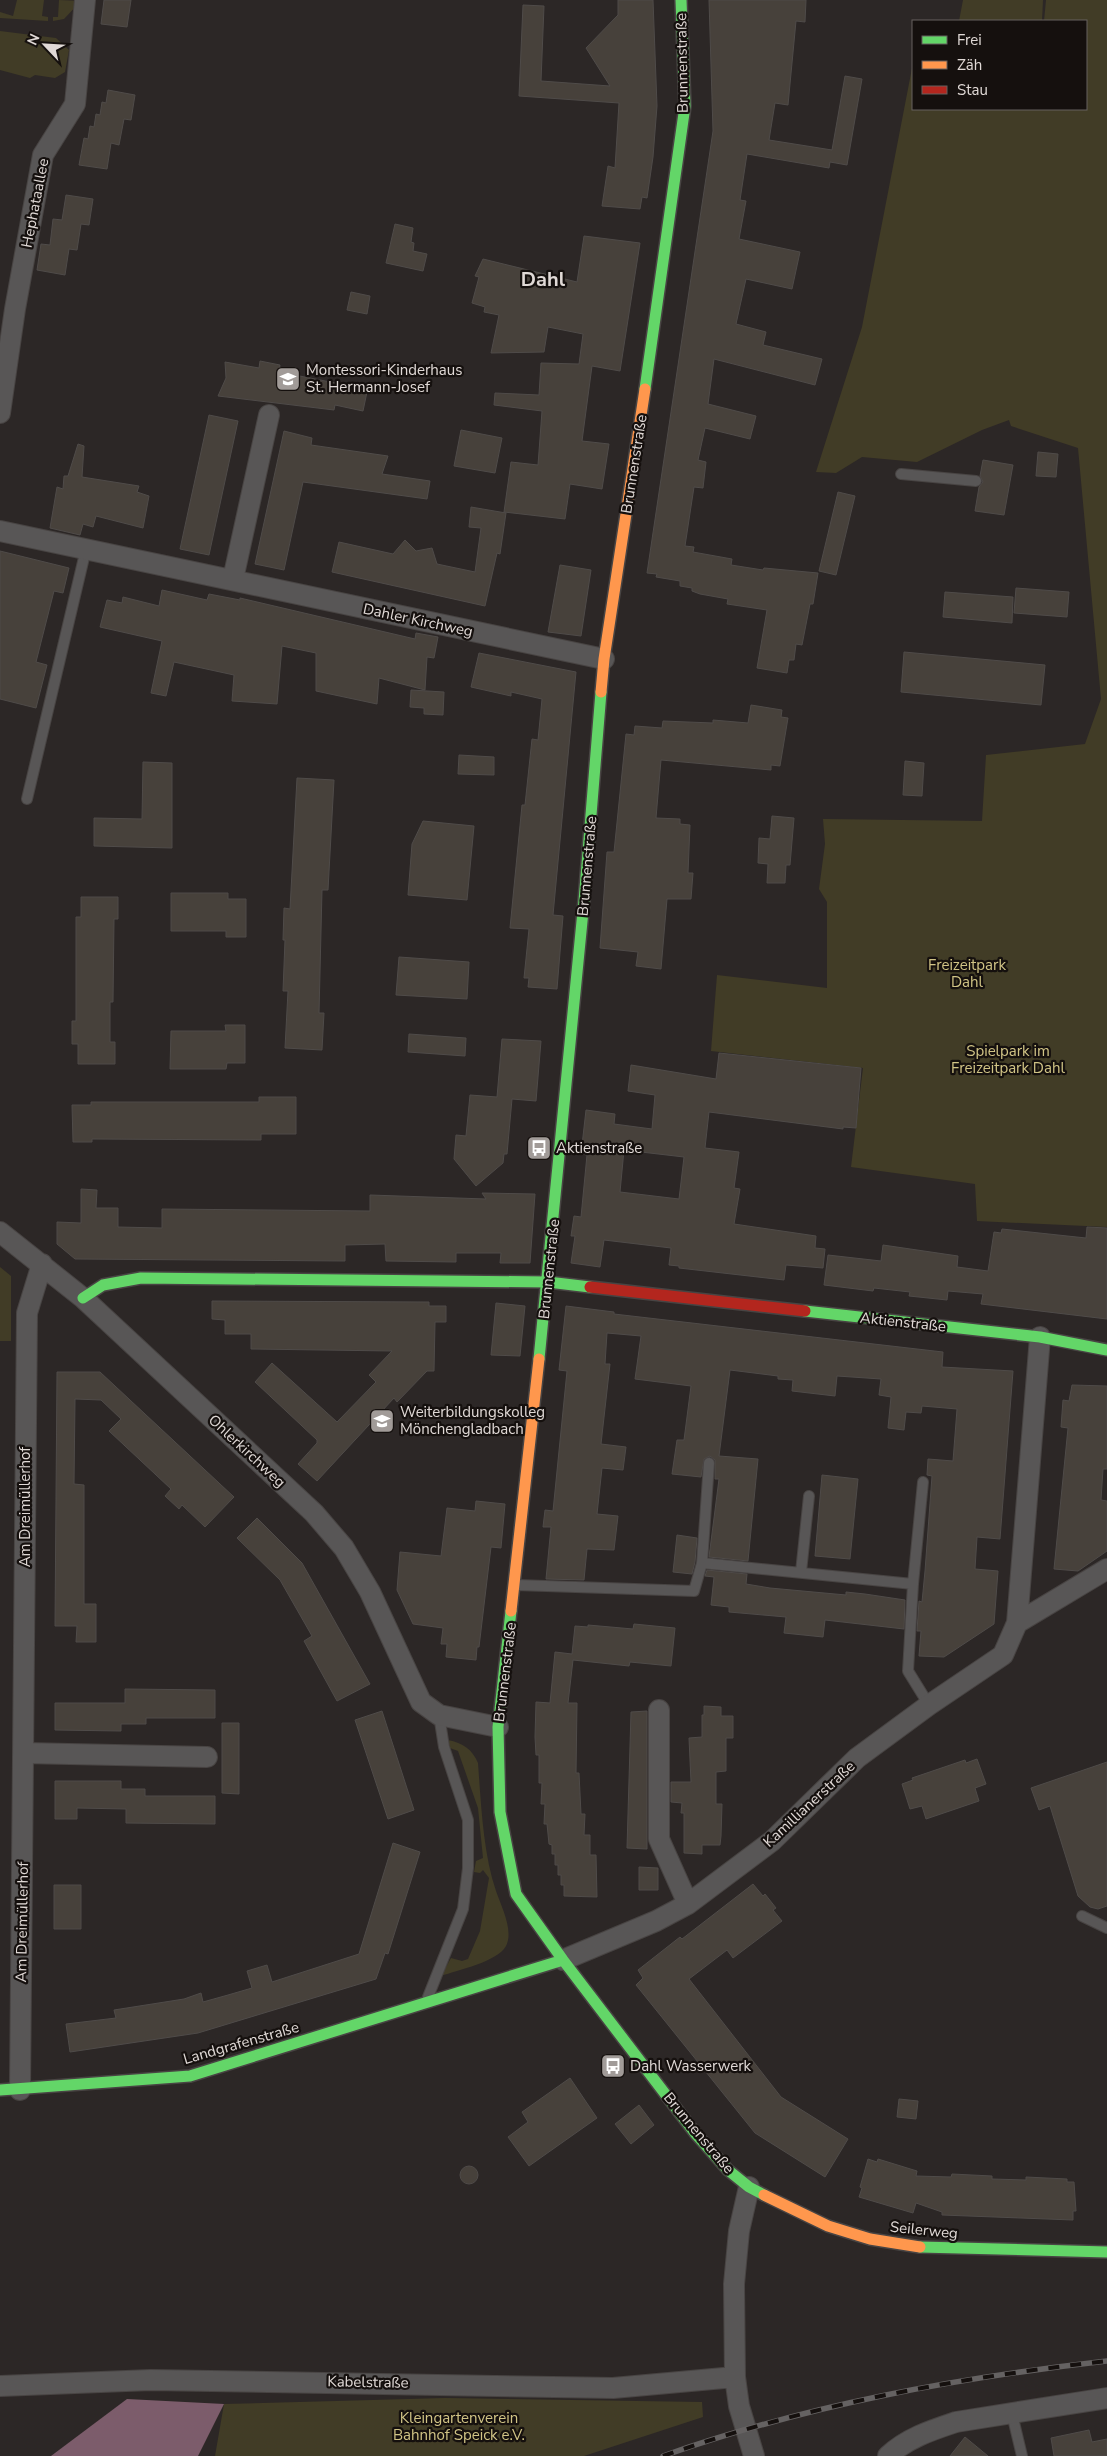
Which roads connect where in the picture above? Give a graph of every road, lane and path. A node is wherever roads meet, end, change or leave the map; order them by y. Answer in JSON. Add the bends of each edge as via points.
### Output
{"nodes":[{"id":1,"x":85,"y":0,"type":"edge"},
{"id":2,"x":681,"y":0,"type":"edge"},
{"id":3,"x":0,"y":413,"type":"edge"},
{"id":4,"x":269,"y":415,"type":"dead end"},
{"id":5,"x":901,"y":474,"type":"dead end"},
{"id":6,"x":976,"y":481,"type":"dead end"},
{"id":7,"x":0,"y":531,"type":"edge"},
{"id":8,"x":86,"y":549,"type":"junction"},
{"id":9,"x":233,"y":579,"type":"junction"},
{"id":10,"x":604,"y":659,"type":"junction"},
{"id":11,"x":27,"y":799,"type":"dead end"},
{"id":12,"x":0,"y":1232,"type":"edge"},
{"id":13,"x":42,"y":1264,"type":"junction"},
{"id":14,"x":548,"y":1282,"type":"junction"},
{"id":15,"x":83,"y":1298,"type":"junction"},
{"id":16,"x":1040,"y":1337,"type":"junction"},
{"id":17,"x":1107,"y":1350,"type":"edge"},
{"id":18,"x":709,"y":1463,"type":"dead end"},
{"id":19,"x":922,"y":1482,"type":"dead end"},
{"id":20,"x":809,"y":1496,"type":"dead end"},
{"id":21,"x":702,"y":1563,"type":"junction"},
{"id":22,"x":1107,"y":1569,"type":"edge"},
{"id":23,"x":801,"y":1572,"type":"junction"},
{"id":24,"x":913,"y":1584,"type":"junction"},
{"id":25,"x":516,"y":1585,"type":"junction"},
{"id":26,"x":1017,"y":1624,"type":"junction"},
{"id":27,"x":929,"y":1705,"type":"junction"},
{"id":28,"x":659,"y":1710,"type":"dead end"},
{"id":29,"x":439,"y":1715,"type":"junction"},
{"id":30,"x":498,"y":1727,"type":"junction"},
{"id":31,"x":24,"y":1753,"type":"junction"},
{"id":32,"x":207,"y":1756,"type":"dead end"},
{"id":33,"x":688,"y":1904,"type":"junction"},
{"id":34,"x":1082,"y":1916,"type":"dead end"},
{"id":35,"x":1107,"y":1928,"type":"edge"},
{"id":36,"x":563,"y":1960,"type":"junction"},
{"id":37,"x":426,"y":2002,"type":"junction"},
{"id":38,"x":10,"y":2090,"type":"edge"},
{"id":39,"x":749,"y":2187,"type":"junction"},
{"id":40,"x":1107,"y":2252,"type":"edge"},
{"id":41,"x":735,"y":2377,"type":"junction"},
{"id":42,"x":0,"y":2386,"type":"edge"},
{"id":43,"x":1107,"y":2398,"type":"edge"},
{"id":44,"x":1012,"y":2414,"type":"junction"},
{"id":45,"x":754,"y":2456,"type":"edge"},
{"id":46,"x":888,"y":2456,"type":"edge"},
{"id":47,"x":1022,"y":2456,"type":"edge"}],
"edges":[{"from":1,"to":3,"type":"street","name":"Hephataallee","via":[[75,104],[43,155]]},
{"from":2,"to":10,"type":"street","name":"Brunnenstraße","via":[[685,106],[682,134]]},
{"from":4,"to":9,"type":"street"},
{"from":5,"to":6,"type":"lane"},
{"from":7,"to":8,"type":"street","name":"Dahler Kirchweg"},
{"from":8,"to":9,"type":"street","name":"Dahler Kirchweg"},
{"from":8,"to":11,"type":"lane"},
{"from":9,"to":10,"type":"street","name":"Dahler Kirchweg"},
{"from":10,"to":14,"type":"street","name":"Brunnenstraße"},
{"from":12,"to":13,"type":"street","name":"Ohlerkirchweg"},
{"from":13,"to":15,"type":"street","name":"Ohlerkirchweg"},
{"from":13,"to":31,"type":"street","name":"Am Dreimüllerhof","via":[[27,1313]]},
{"from":14,"to":15,"type":"street","name":"Aktienstraße","via":[[141,1278],[103,1285]]},
{"from":14,"to":16,"type":"street","name":"Aktienstraße"},
{"from":14,"to":25,"type":"street","name":"Brunnenstraße"},
{"from":15,"to":29,"type":"street","name":"Ohlerkirchweg","via":[[314,1513],[344,1548],[370,1592],[421,1702]]},
{"from":16,"to":17,"type":"street","name":"Aktienstraße"},
{"from":16,"to":26,"type":"street"},
{"from":18,"to":21,"type":"lane"},
{"from":19,"to":24,"type":"lane"},
{"from":20,"to":23,"type":"lane"},
{"from":21,"to":23,"type":"lane"},
{"from":21,"to":25,"type":"lane","via":[[694,1591]]},
{"from":22,"to":26,"type":"street"},
{"from":23,"to":24,"type":"lane"},
{"from":24,"to":27,"type":"lane","via":[[908,1671]]},
{"from":25,"to":30,"type":"street","name":"Brunnenstraße"},
{"from":26,"to":27,"type":"street","name":"Kamillianerstraße","via":[[1003,1655]]},
{"from":27,"to":33,"type":"street","name":"Kamillianerstraße","via":[[857,1758],[772,1841]]},
{"from":28,"to":33,"type":"street","via":[[659,1839]]},
{"from":29,"to":30,"type":"street","name":"Ohlerkirchweg"},
{"from":29,"to":37,"type":"lane","via":[[444,1747],[468,1820],[468,1868],[463,1909]]},
{"from":30,"to":36,"type":"street","name":"Brunnenstraße","via":[[500,1812],[516,1894]]},
{"from":31,"to":32,"type":"street"},
{"from":31,"to":38,"type":"street","name":"Am Dreimüllerhof"},
{"from":33,"to":36,"type":"street","name":"Kamillianerstraße"},
{"from":34,"to":35,"type":"lane"},
{"from":36,"to":37,"type":"street","name":"Landgrafenstraße"},
{"from":36,"to":39,"type":"street","name":"Brunnenstraße","via":[[696,2133],[728,2170]]},
{"from":37,"to":38,"type":"street","name":"Landgrafenstraße","via":[[190,2076]]},
{"from":39,"to":40,"type":"street","name":"Seilerweg","via":[[828,2226],[870,2239],[923,2247]]},
{"from":39,"to":41,"type":"street","via":[[739,2231],[734,2284]]},
{"from":41,"to":42,"type":"street","name":"Kabelstraße","via":[[613,2388],[151,2380]]},
{"from":41,"to":45,"type":"street","via":[[739,2406]]},
{"from":43,"to":44,"type":"street"},
{"from":44,"to":46,"type":"street","via":[[956,2422],[932,2430],[897,2447]]},
{"from":44,"to":47,"type":"lane"}]}
